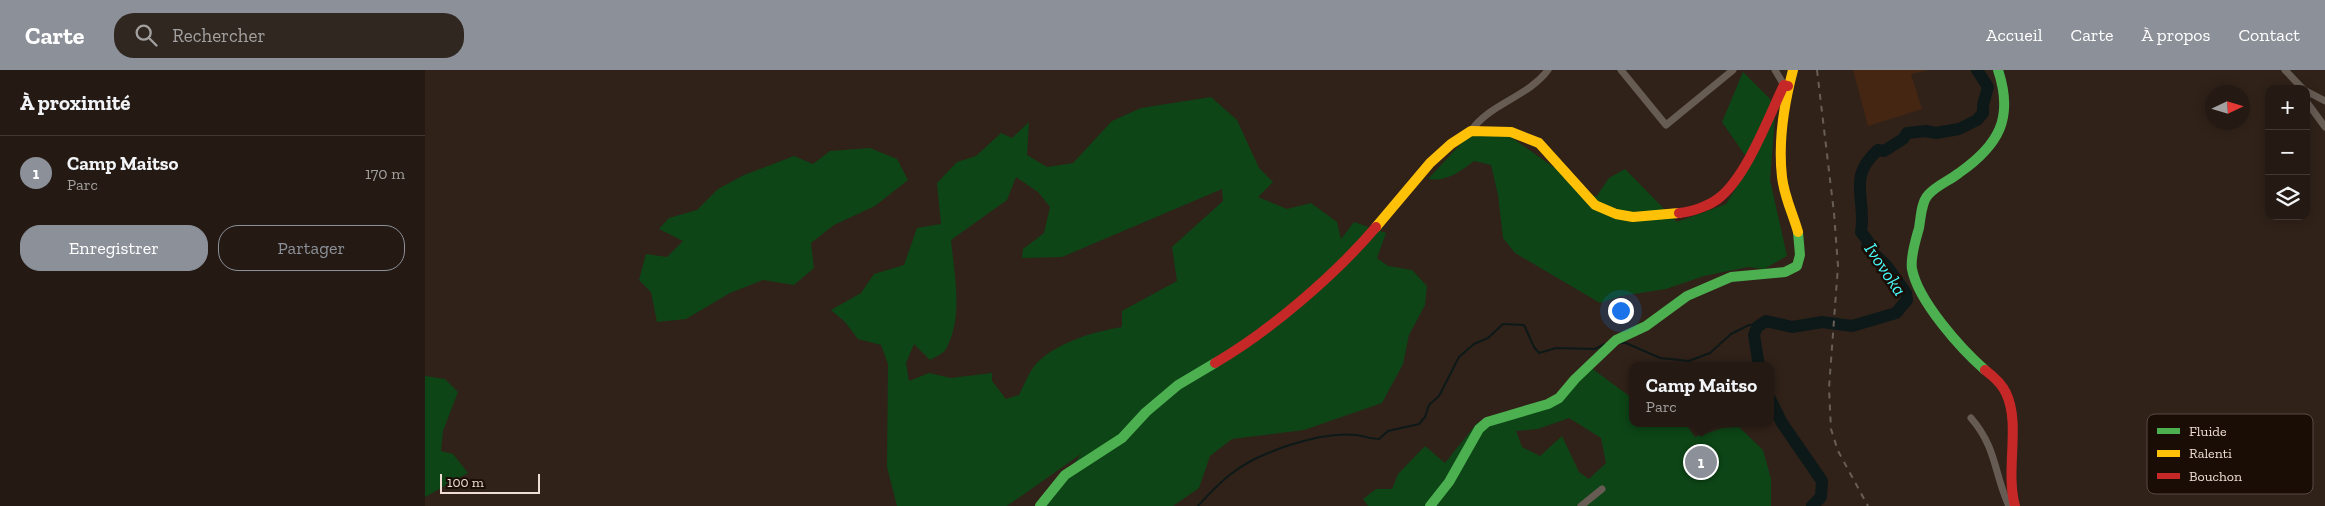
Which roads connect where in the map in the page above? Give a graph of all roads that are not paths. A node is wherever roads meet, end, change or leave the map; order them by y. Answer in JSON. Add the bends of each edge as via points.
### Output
{"nodes":[{"id":1,"x":1547,"y":70,"type":"edge"},
{"id":2,"x":1733,"y":70,"type":"edge"},
{"id":3,"x":1775,"y":70,"type":"edge"},
{"id":4,"x":1793,"y":70,"type":"edge"},
{"id":5,"x":1998,"y":70,"type":"edge"},
{"id":6,"x":2285,"y":70,"type":"edge"},
{"id":7,"x":1625,"y":71,"type":"edge"},
{"id":8,"x":1786,"y":85,"type":"junction"},
{"id":9,"x":2299,"y":85,"type":"edge"},
{"id":10,"x":2310,"y":93,"type":"edge"},
{"id":11,"x":2325,"y":101,"type":"edge"},
{"id":12,"x":2310,"y":106,"type":"edge"},
{"id":13,"x":2325,"y":127,"type":"edge"},
{"id":14,"x":1471,"y":131,"type":"junction"},
{"id":15,"x":1971,"y":418,"type":"dead end"},
{"id":16,"x":1602,"y":488,"type":"dead end"},
{"id":17,"x":1040,"y":506,"type":"edge"},
{"id":18,"x":1430,"y":506,"type":"edge"},
{"id":19,"x":1581,"y":506,"type":"edge"},
{"id":20,"x":2009,"y":506,"type":"edge"},
{"id":21,"x":2015,"y":506,"type":"edge"}],
"edges":[{"from":1,"to":14,"type":"street","via":[[1482,118]]},
{"from":2,"to":7,"type":"street","via":[[1666,125]]},
{"from":3,"to":8,"type":"street"},
{"from":4,"to":8,"type":"street"},
{"from":5,"to":21,"type":"street","via":[[2004,84],[2006,110],[2003,126],[1990,148],[1926,198],[1912,268],[1931,307],[1949,332],[1972,358],[1994,376],[2007,394],[2011,418],[2009,487]]},
{"from":6,"to":9,"type":"street"},
{"from":8,"to":14,"type":"street","via":[[1739,176],[1718,198],[1689,212],[1671,215],[1633,217],[1595,205],[1539,143],[1511,132]]},
{"from":8,"to":18,"type":"street","via":[[1782,177],[1800,243],[1801,255],[1797,266],[1785,272],[1731,277],[1687,296],[1646,326],[1613,343],[1559,398],[1487,422],[1479,429],[1449,482]]},
{"from":10,"to":11,"type":"street"},
{"from":12,"to":13,"type":"street"},
{"from":14,"to":17,"type":"street","via":[[1430,163],[1355,251],[1325,279],[1228,356],[1178,385],[1122,438],[1065,475]]},
{"from":15,"to":20,"type":"street","via":[[1991,450]]},
{"from":16,"to":19,"type":"street"}]}
